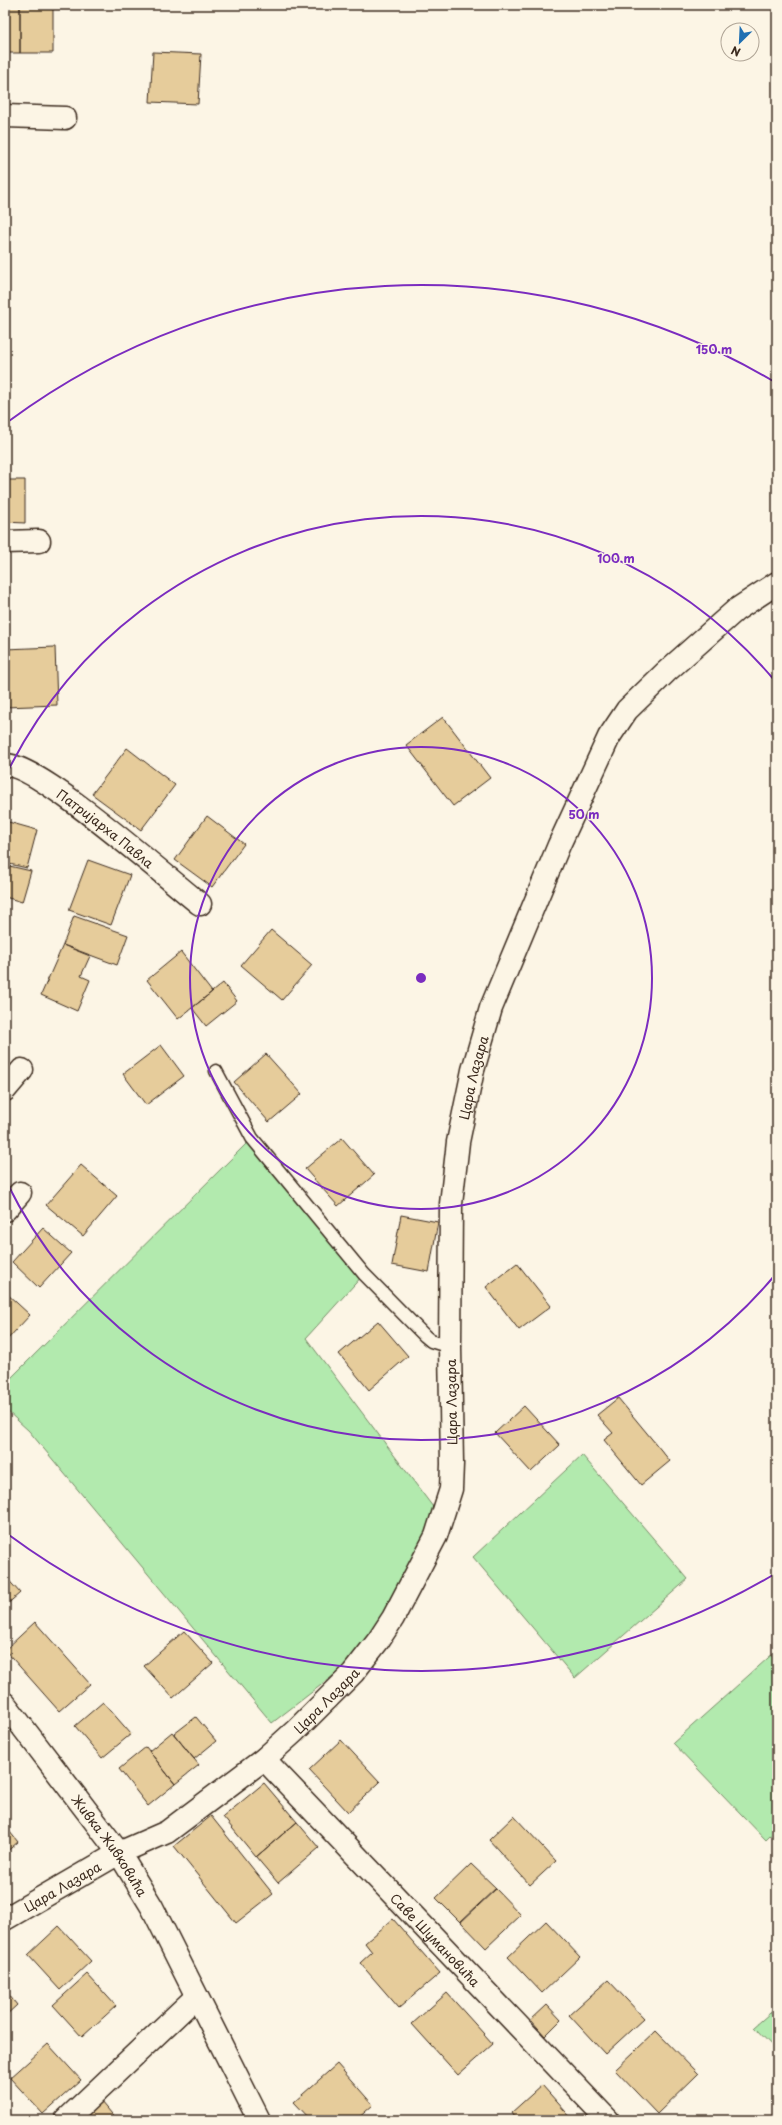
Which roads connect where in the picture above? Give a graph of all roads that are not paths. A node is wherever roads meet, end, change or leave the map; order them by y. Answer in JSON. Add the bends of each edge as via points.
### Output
{"nodes":[{"id":1,"x":5,"y":116,"type":"edge"},
{"id":2,"x":65,"y":118,"type":"dead end"},
{"id":3,"x":39,"y":541,"type":"dead end"},
{"id":4,"x":5,"y":542,"type":"edge"},
{"id":5,"x":777,"y":583,"type":"edge"},
{"id":6,"x":5,"y":765,"type":"edge"},
{"id":7,"x":200,"y":904,"type":"dead end"},
{"id":8,"x":22,"y":1070,"type":"dead end"},
{"id":9,"x":216,"y":1071,"type":"dead end"},
{"id":10,"x":5,"y":1090,"type":"edge"},
{"id":11,"x":20,"y":1193,"type":"dead end"},
{"id":12,"x":5,"y":1210,"type":"edge"},
{"id":13,"x":450,"y":1347,"type":"junction"},
{"id":14,"x":5,"y":1704,"type":"edge"},
{"id":15,"x":264,"y":1759,"type":"junction"},
{"id":16,"x":119,"y":1853,"type":"junction"},
{"id":17,"x":5,"y":1919,"type":"edge"},
{"id":18,"x":196,"y":1997,"type":"junction"},
{"id":19,"x":66,"y":2120,"type":"edge"},
{"id":20,"x":259,"y":2120,"type":"edge"},
{"id":21,"x":608,"y":2120,"type":"edge"}],
"edges":[{"from":1,"to":2,"type":"street"},
{"from":3,"to":4,"type":"street"},
{"from":5,"to":13,"type":"street","name":"Цара Лазара","via":[[736,610],[627,710],[609,737],[559,845],[492,1008],[474,1070],[458,1142],[451,1204]]},
{"from":6,"to":7,"type":"street","name":"Патријарха Павла","via":[[28,772],[48,784],[96,819]]},
{"from":8,"to":10,"type":"street"},
{"from":9,"to":13,"type":"lane","name":"Цара Лазара","via":[[252,1138],[364,1274],[425,1336],[431,1341]]},
{"from":11,"to":12,"type":"street"},
{"from":13,"to":15,"type":"street","name":"Цара Лазара","via":[[451,1489],[436,1536],[393,1618],[378,1641],[353,1672],[296,1731]]},
{"from":14,"to":16,"type":"street","name":"Живка Живковића"},
{"from":15,"to":16,"type":"street","name":"Цара Лазара","via":[[167,1832]]},
{"from":15,"to":21,"type":"street","name":"Саве Шумановића"},
{"from":16,"to":17,"type":"street","name":"Цара Лазара"},
{"from":16,"to":18,"type":"street","name":"Живка Живковића","via":[[152,1907]]},
{"from":18,"to":19,"type":"street"},
{"from":18,"to":20,"type":"street","name":"Живка Живковића"}]}
